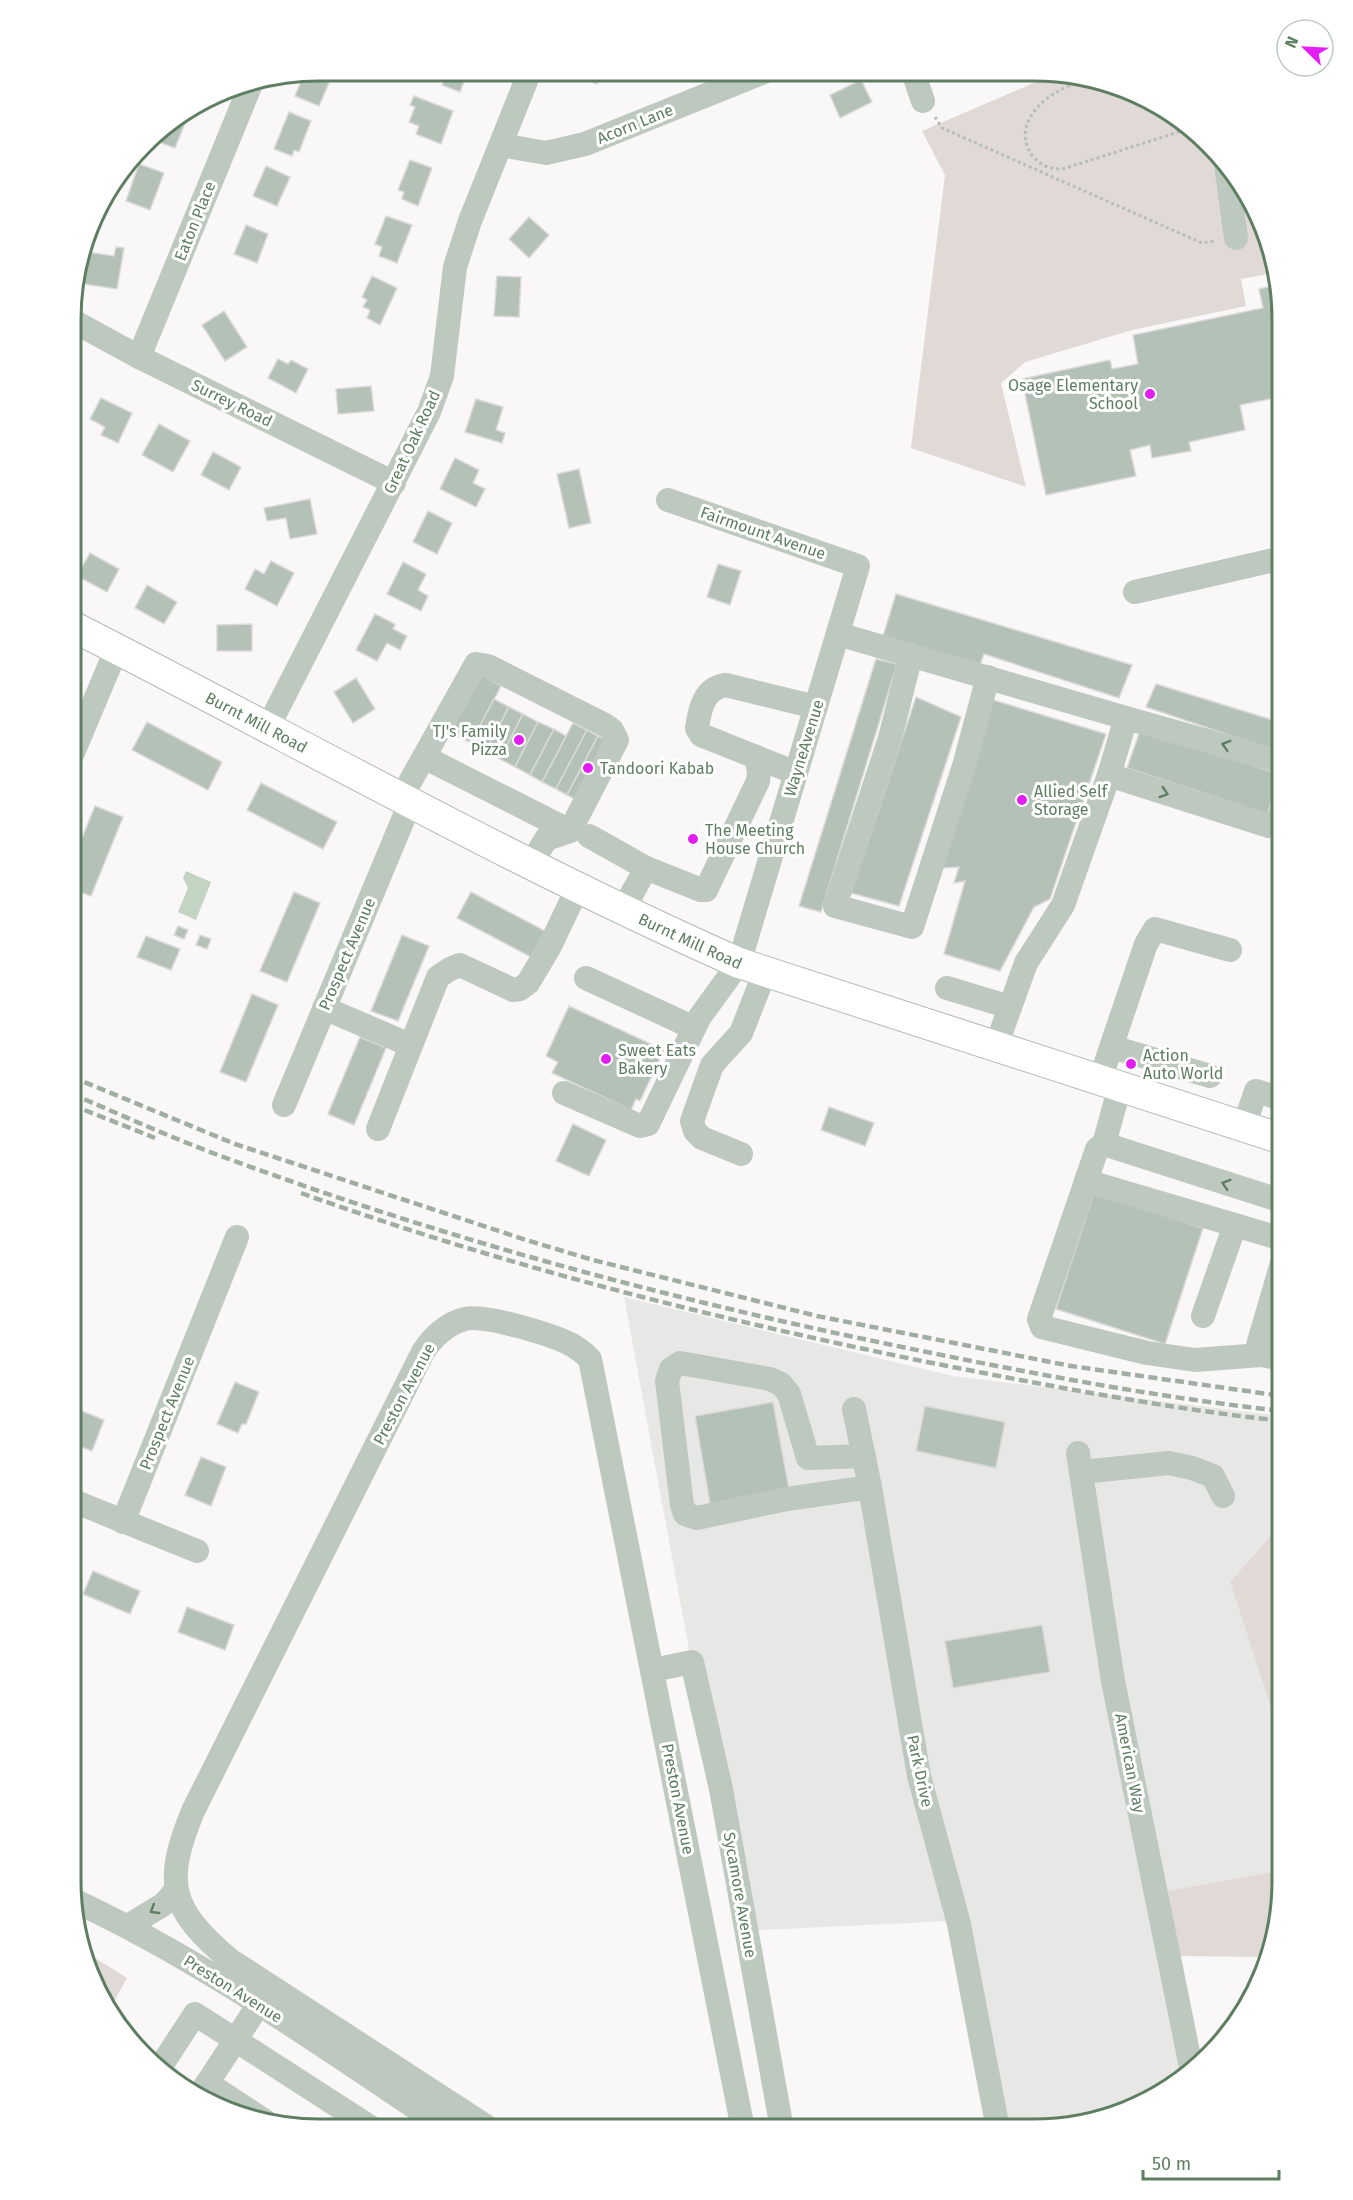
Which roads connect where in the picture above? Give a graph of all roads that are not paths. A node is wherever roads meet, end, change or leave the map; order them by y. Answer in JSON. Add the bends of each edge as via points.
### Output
{"nodes":[{"id":1,"x":526,"y":81,"type":"edge"},
{"id":2,"x":742,"y":81,"type":"edge"},
{"id":3,"x":916,"y":81,"type":"edge"},
{"id":4,"x":248,"y":92,"type":"edge"},
{"id":5,"x":923,"y":101,"type":"road end"},
{"id":6,"x":501,"y":145,"type":"junction"},
{"id":7,"x":1230,"y":184,"type":"edge"},
{"id":8,"x":1236,"y":238,"type":"road end"},
{"id":9,"x":81,"y":325,"type":"edge"},
{"id":10,"x":139,"y":357,"type":"junction"},
{"id":11,"x":394,"y":483,"type":"junction"},
{"id":12,"x":668,"y":500,"type":"dead end"},
{"id":13,"x":1272,"y":560,"type":"edge"},
{"id":14,"x":858,"y":566,"type":"joint"},
{"id":15,"x":1136,"y":592,"type":"dead end"},
{"id":16,"x":81,"y":630,"type":"edge"},
{"id":17,"x":838,"y":634,"type":"junction"},
{"id":18,"x":117,"y":648,"type":"junction"},
{"id":19,"x":911,"y":655,"type":"junction"},
{"id":20,"x":988,"y":677,"type":"junction"},
{"id":21,"x":816,"y":707,"type":"junction"},
{"id":22,"x":1126,"y":718,"type":"junction"},
{"id":23,"x":268,"y":727,"type":"junction"},
{"id":24,"x":81,"y":734,"type":"edge"},
{"id":25,"x":424,"y":756,"type":"junction"},
{"id":26,"x":756,"y":757,"type":"junction"},
{"id":27,"x":1272,"y":759,"type":"edge"},
{"id":28,"x":796,"y":773,"type":"junction"},
{"id":29,"x":1108,"y":774,"type":"junction"},
{"id":30,"x":406,"y":800,"type":"junction"},
{"id":31,"x":1272,"y":825,"type":"edge"},
{"id":32,"x":579,"y":834,"type":"junction"},
{"id":33,"x":531,"y":864,"type":"junction"},
{"id":34,"x":646,"y":868,"type":"junction"},
{"id":35,"x":578,"y":887,"type":"junction"},
{"id":36,"x":623,"y":910,"type":"junction"},
{"id":37,"x":1230,"y":950,"type":"dead end"},
{"id":38,"x":752,"y":968,"type":"junction"},
{"id":39,"x":586,"y":978,"type":"dead end"},
{"id":40,"x":947,"y":988,"type":"dead end"},
{"id":41,"x":1010,"y":1007,"type":"junction"},
{"id":42,"x":324,"y":1008,"type":"junction"},
{"id":43,"x":694,"y":1028,"type":"junction"},
{"id":44,"x":411,"y":1045,"type":"junction"},
{"id":45,"x":996,"y":1046,"type":"junction"},
{"id":46,"x":1112,"y":1047,"type":"junction"},
{"id":47,"x":1210,"y":1076,"type":"dead end"},
{"id":48,"x":1110,"y":1083,"type":"junction"},
{"id":49,"x":564,"y":1093,"type":"dead end"},
{"id":50,"x":1272,"y":1096,"type":"edge"},
{"id":51,"x":284,"y":1105,"type":"dead end"},
{"id":52,"x":1244,"y":1126,"type":"junction"},
{"id":53,"x":378,"y":1129,"type":"dead end"},
{"id":54,"x":1272,"y":1136,"type":"edge"},
{"id":55,"x":1104,"y":1144,"type":"junction"},
{"id":56,"x":741,"y":1154,"type":"dead end"},
{"id":57,"x":1086,"y":1181,"type":"junction"},
{"id":58,"x":1272,"y":1198,"type":"edge"},
{"id":59,"x":1235,"y":1225,"type":"junction"},
{"id":60,"x":1272,"y":1236,"type":"edge"},
{"id":61,"x":237,"y":1237,"type":"dead end"},
{"id":62,"x":1272,"y":1298,"type":"edge"},
{"id":63,"x":1203,"y":1316,"type":"dead end"},
{"id":64,"x":1272,"y":1357,"type":"edge"},
{"id":65,"x":854,"y":1409,"type":"dead end"},
{"id":66,"x":864,"y":1456,"type":"junction"},
{"id":67,"x":870,"y":1486,"type":"junction"},
{"id":68,"x":1223,"y":1496,"type":"dead end"},
{"id":69,"x":81,"y":1504,"type":"edge"},
{"id":70,"x":123,"y":1522,"type":"junction"},
{"id":71,"x":198,"y":1551,"type":"dead end"},
{"id":72,"x":653,"y":1670,"type":"junction"},
{"id":73,"x":176,"y":1890,"type":"junction"},
{"id":74,"x":83,"y":1905,"type":"edge"},
{"id":75,"x":193,"y":1924,"type":"junction"},
{"id":76,"x":128,"y":1926,"type":"junction"},
{"id":77,"x":153,"y":1940,"type":"junction"},
{"id":78,"x":259,"y":2004,"type":"junction"},
{"id":79,"x":235,"y":2039,"type":"junction"},
{"id":80,"x":1190,"y":2061,"type":"edge"},
{"id":81,"x":164,"y":2062,"type":"edge"},
{"id":82,"x":383,"y":2086,"type":"junction"},
{"id":83,"x":204,"y":2089,"type":"edge"},
{"id":84,"x":354,"y":2119,"type":"edge"},
{"id":85,"x":366,"y":2119,"type":"edge"},
{"id":86,"x":432,"y":2119,"type":"edge"},
{"id":87,"x":475,"y":2119,"type":"edge"},
{"id":88,"x":741,"y":2119,"type":"edge"},
{"id":89,"x":780,"y":2119,"type":"edge"},
{"id":90,"x":996,"y":2119,"type":"edge"}],
"edges":[{"from":1,"to":6,"type":"street","name":"Great Oak Road"},
{"from":2,"to":6,"type":"street","name":"Acorn Lane","via":[[585,144],[546,153]]},
{"from":3,"to":5,"type":"street"},
{"from":4,"to":10,"type":"street","name":"Eaton Place"},
{"from":6,"to":11,"type":"street","name":"Great Oak Road","via":[[455,267],[442,376]]},
{"from":7,"to":8,"type":"street"},
{"from":9,"to":10,"type":"street","name":"Surrey Road"},
{"from":10,"to":11,"type":"street","name":"Surrey Road"},
{"from":11,"to":23,"type":"street","name":"Great Oak Road"},
{"from":12,"to":14,"type":"street","name":"Fairmount Avenue"},
{"from":13,"to":15,"type":"street"},
{"from":14,"to":17,"type":"street","name":"WayneAvenue"},
{"from":16,"to":18,"type":"main road","name":"Burnt Mill Road"},
{"from":17,"to":19,"type":"street"},
{"from":17,"to":21,"type":"street","name":"WayneAvenue"},
{"from":18,"to":23,"type":"main road","name":"Burnt Mill Road"},
{"from":18,"to":24,"type":"street"},
{"from":19,"to":20,"type":"street"},
{"from":19,"to":20,"type":"street","via":[[890,738],[835,906],[912,927]]},
{"from":20,"to":22,"type":"street"},
{"from":21,"to":26,"type":"street","via":[[726,685],[716,686],[708,693],[697,728],[701,735]]},
{"from":21,"to":28,"type":"street","name":"WayneAvenue"},
{"from":27,"to":22,"type":"street","one_way":true},
{"from":22,"to":29,"type":"street"},
{"from":23,"to":30,"type":"main road","name":"Burnt Mill Road"},
{"from":25,"to":30,"type":"street","name":"Prospect Avenue"},
{"from":25,"to":32,"type":"street"},
{"from":25,"to":32,"type":"street","name":"Prospect Avenue","via":[[476,664],[499,671],[605,725],[617,740]]},
{"from":26,"to":28,"type":"street"},
{"from":26,"to":34,"type":"street","via":[[758,781],[706,890]]},
{"from":28,"to":38,"type":"street","name":"WayneAvenue"},
{"from":29,"to":31,"type":"street","one_way":true},
{"from":29,"to":41,"type":"street","via":[[1063,905],[1026,963]]},
{"from":30,"to":33,"type":"main road","name":"Burnt Mill Road"},
{"from":30,"to":42,"type":"street","name":"Prospect Avenue"},
{"from":32,"to":33,"type":"street","via":[[546,839]]},
{"from":32,"to":34,"type":"street"},
{"from":33,"to":35,"type":"main road","name":"Burnt Mill Road"},
{"from":34,"to":36,"type":"street"},
{"from":35,"to":36,"type":"main road","name":"Burnt Mill Road"},
{"from":35,"to":44,"type":"street","via":[[528,983],[513,990],[460,966],[450,969],[438,977]]},
{"from":36,"to":38,"type":"main road","name":"Burnt Mill Road"},
{"from":37,"to":46,"type":"street","via":[[1155,929],[1146,944]]},
{"from":38,"to":43,"type":"street","via":[[699,1018]]},
{"from":38,"to":45,"type":"main road","name":"Burnt Mill Road"},
{"from":38,"to":56,"type":"street","via":[[741,1034],[712,1065],[692,1122],[702,1138]]},
{"from":39,"to":43,"type":"street"},
{"from":40,"to":41,"type":"street"},
{"from":41,"to":45,"type":"street"},
{"from":42,"to":44,"type":"street"},
{"from":42,"to":51,"type":"street","name":"Prospect Avenue"},
{"from":43,"to":49,"type":"street","via":[[651,1120],[644,1125]]},
{"from":44,"to":53,"type":"street"},
{"from":45,"to":48,"type":"main road","name":"Burnt Mill Road"},
{"from":46,"to":47,"type":"street"},
{"from":46,"to":48,"type":"street"},
{"from":48,"to":52,"type":"main road","name":"Burnt Mill Road"},
{"from":48,"to":55,"type":"street"},
{"from":50,"to":52,"type":"street","via":[[1256,1091]]},
{"from":52,"to":54,"type":"main road","name":"Burnt Mill Road"},
{"from":55,"to":57,"type":"street","via":[[1097,1149]]},
{"from":58,"to":55,"type":"street","one_way":true},
{"from":57,"to":59,"type":"street"},
{"from":57,"to":64,"type":"street","via":[[1039,1319],[1042,1327],[1147,1353],[1195,1360]]},
{"from":59,"to":60,"type":"street"},
{"from":59,"to":63,"type":"street"},
{"from":61,"to":70,"type":"street","name":"Prospect Avenue"},
{"from":62,"to":64,"type":"street","via":[[1258,1346]]},
{"from":65,"to":66,"type":"street","name":"Park Drive"},
{"from":66,"to":67,"type":"street","name":"Park Drive"},
{"from":66,"to":67,"type":"street","via":[[808,1458],[789,1394],[781,1384],[680,1363],[671,1368],[667,1381],[685,1514],[698,1518]]},
{"from":67,"to":90,"type":"street","name":"Park Drive","via":[[920,1776],[959,1924]]},
{"from":68,"to":80,"type":"street","name":"American Way","via":[[1213,1476],[1192,1468],[1168,1463],[1080,1463],[1113,1681]]},
{"from":69,"to":70,"type":"street"},
{"from":70,"to":71,"type":"street"},
{"from":72,"to":73,"type":"street","name":"Preston Avenue","via":[[590,1359],[568,1343],[542,1334],[465,1318],[434,1338],[423,1352],[193,1811],[179,1844]]},
{"from":72,"to":88,"type":"street","name":"Preston Avenue"},
{"from":72,"to":89,"type":"street","name":"Sycamore Avenue","via":[[692,1662],[721,1789]]},
{"from":73,"to":75,"type":"street","name":"Preston Avenue"},
{"from":73,"to":76,"type":"street","one_way":true,"via":[[164,1904]]},
{"from":74,"to":76,"type":"street","name":"Preston Avenue"},
{"from":75,"to":77,"type":"street"},
{"from":75,"to":87,"type":"street","name":"Preston Avenue","via":[[230,1960]]},
{"from":76,"to":77,"type":"street","name":"Preston Avenue"},
{"from":77,"to":78,"type":"street","name":"Preston Avenue"},
{"from":78,"to":79,"type":"street"},
{"from":78,"to":82,"type":"street","name":"Preston Avenue"},
{"from":79,"to":81,"type":"street","via":[[195,2014]]},
{"from":79,"to":83,"type":"street"},
{"from":79,"to":84,"type":"street"},
{"from":82,"to":85,"type":"street"},
{"from":82,"to":86,"type":"street","name":"Preston Avenue"}]}
